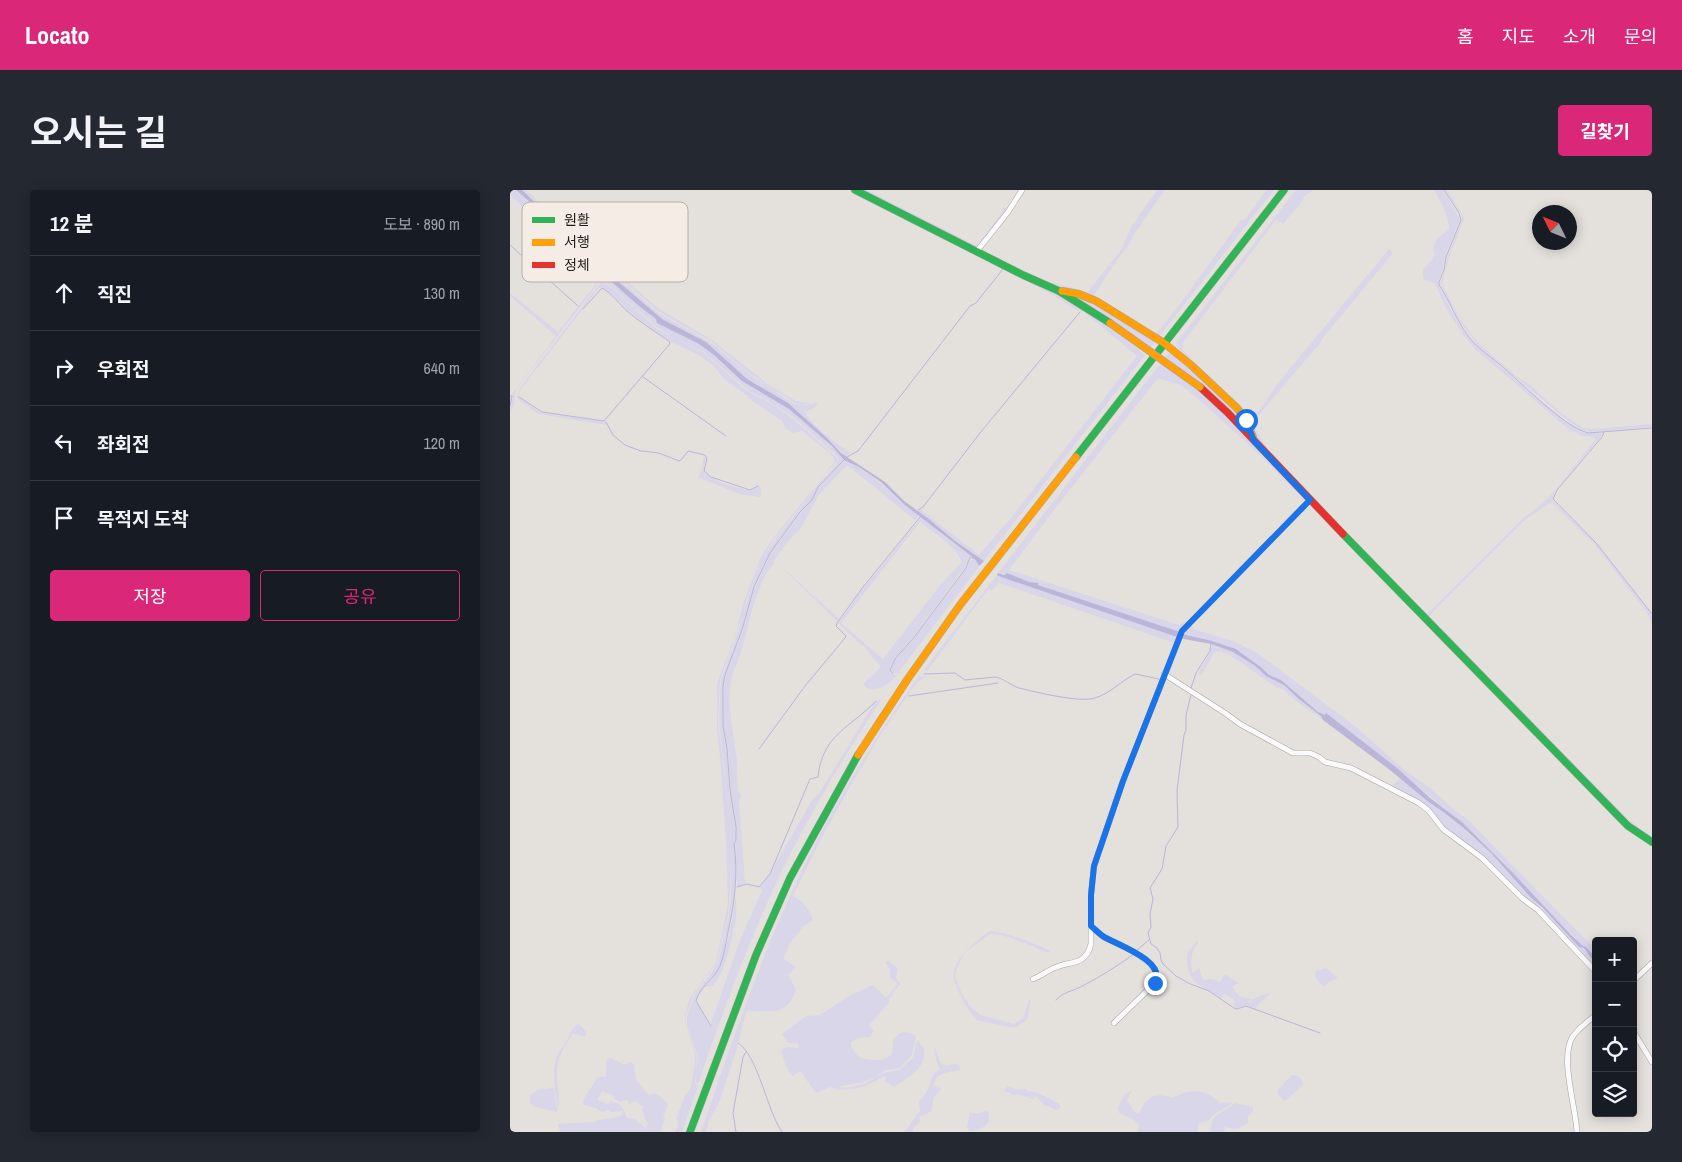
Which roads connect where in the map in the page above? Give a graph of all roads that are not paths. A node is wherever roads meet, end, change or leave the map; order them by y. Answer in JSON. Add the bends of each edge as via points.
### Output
{"nodes":[{"id":1,"x":855,"y":190,"type":"edge"},
{"id":2,"x":1022,"y":190,"type":"edge"},
{"id":3,"x":1284,"y":190,"type":"edge"},
{"id":4,"x":977,"y":251,"type":"junction"},
{"id":5,"x":1059,"y":291,"type":"junction"},
{"id":6,"x":1164,"y":343,"type":"junction"},
{"id":7,"x":1254,"y":441,"type":"junction"},
{"id":8,"x":1310,"y":500,"type":"junction"},
{"id":9,"x":1164,"y":674,"type":"junction"},
{"id":10,"x":1652,"y":842,"type":"edge"},
{"id":11,"x":1091,"y":926,"type":"junction"},
{"id":12,"x":1652,"y":963,"type":"edge"},
{"id":13,"x":1592,"y":968,"type":"edge"},
{"id":14,"x":1637,"y":976,"type":"edge"},
{"id":15,"x":1033,"y":979,"type":"dead end"},
{"id":16,"x":1592,"y":1019,"type":"edge"},
{"id":17,"x":1114,"y":1023,"type":"dead end"},
{"id":18,"x":1637,"y":1038,"type":"edge"},
{"id":19,"x":1652,"y":1062,"type":"edge"},
{"id":20,"x":690,"y":1132,"type":"edge"},
{"id":21,"x":1576,"y":1132,"type":"edge"}],
"edges":[{"from":1,"to":4,"type":"main road"},
{"from":2,"to":4,"type":"street"},
{"from":3,"to":6,"type":"main road"},
{"from":4,"to":5,"type":"main road"},
{"from":5,"to":6,"type":"main road","via":[[1096,301]]},
{"from":5,"to":7,"type":"main road","bridge":true,"via":[[1200,387]]},
{"from":6,"to":7,"type":"main road","via":[[1237,408],[1246,420]]},
{"from":6,"to":20,"type":"main road","via":[[960,605],[850,765],[790,878],[756,955]]},
{"from":7,"to":8,"type":"main road"},
{"from":8,"to":9,"type":"street","via":[[1182,631]]},
{"from":8,"to":10,"type":"main road","via":[[1628,826]]},
{"from":9,"to":11,"type":"street","via":[[1094,866]]},
{"from":9,"to":13,"type":"street","via":[[1240,724],[1293,752],[1310,753],[1325,762],[1351,768],[1419,802],[1443,829],[1482,858],[1538,910]]},
{"from":11,"to":15,"type":"street","via":[[1090,950],[1083,959]]},
{"from":11,"to":17,"type":"street","via":[[1105,938],[1146,959],[1158,973],[1155,983]]},
{"from":12,"to":14,"type":"street"},
{"from":16,"to":21,"type":"street","via":[[1572,1038],[1569,1047],[1567,1064]]},
{"from":18,"to":19,"type":"street"}]}
